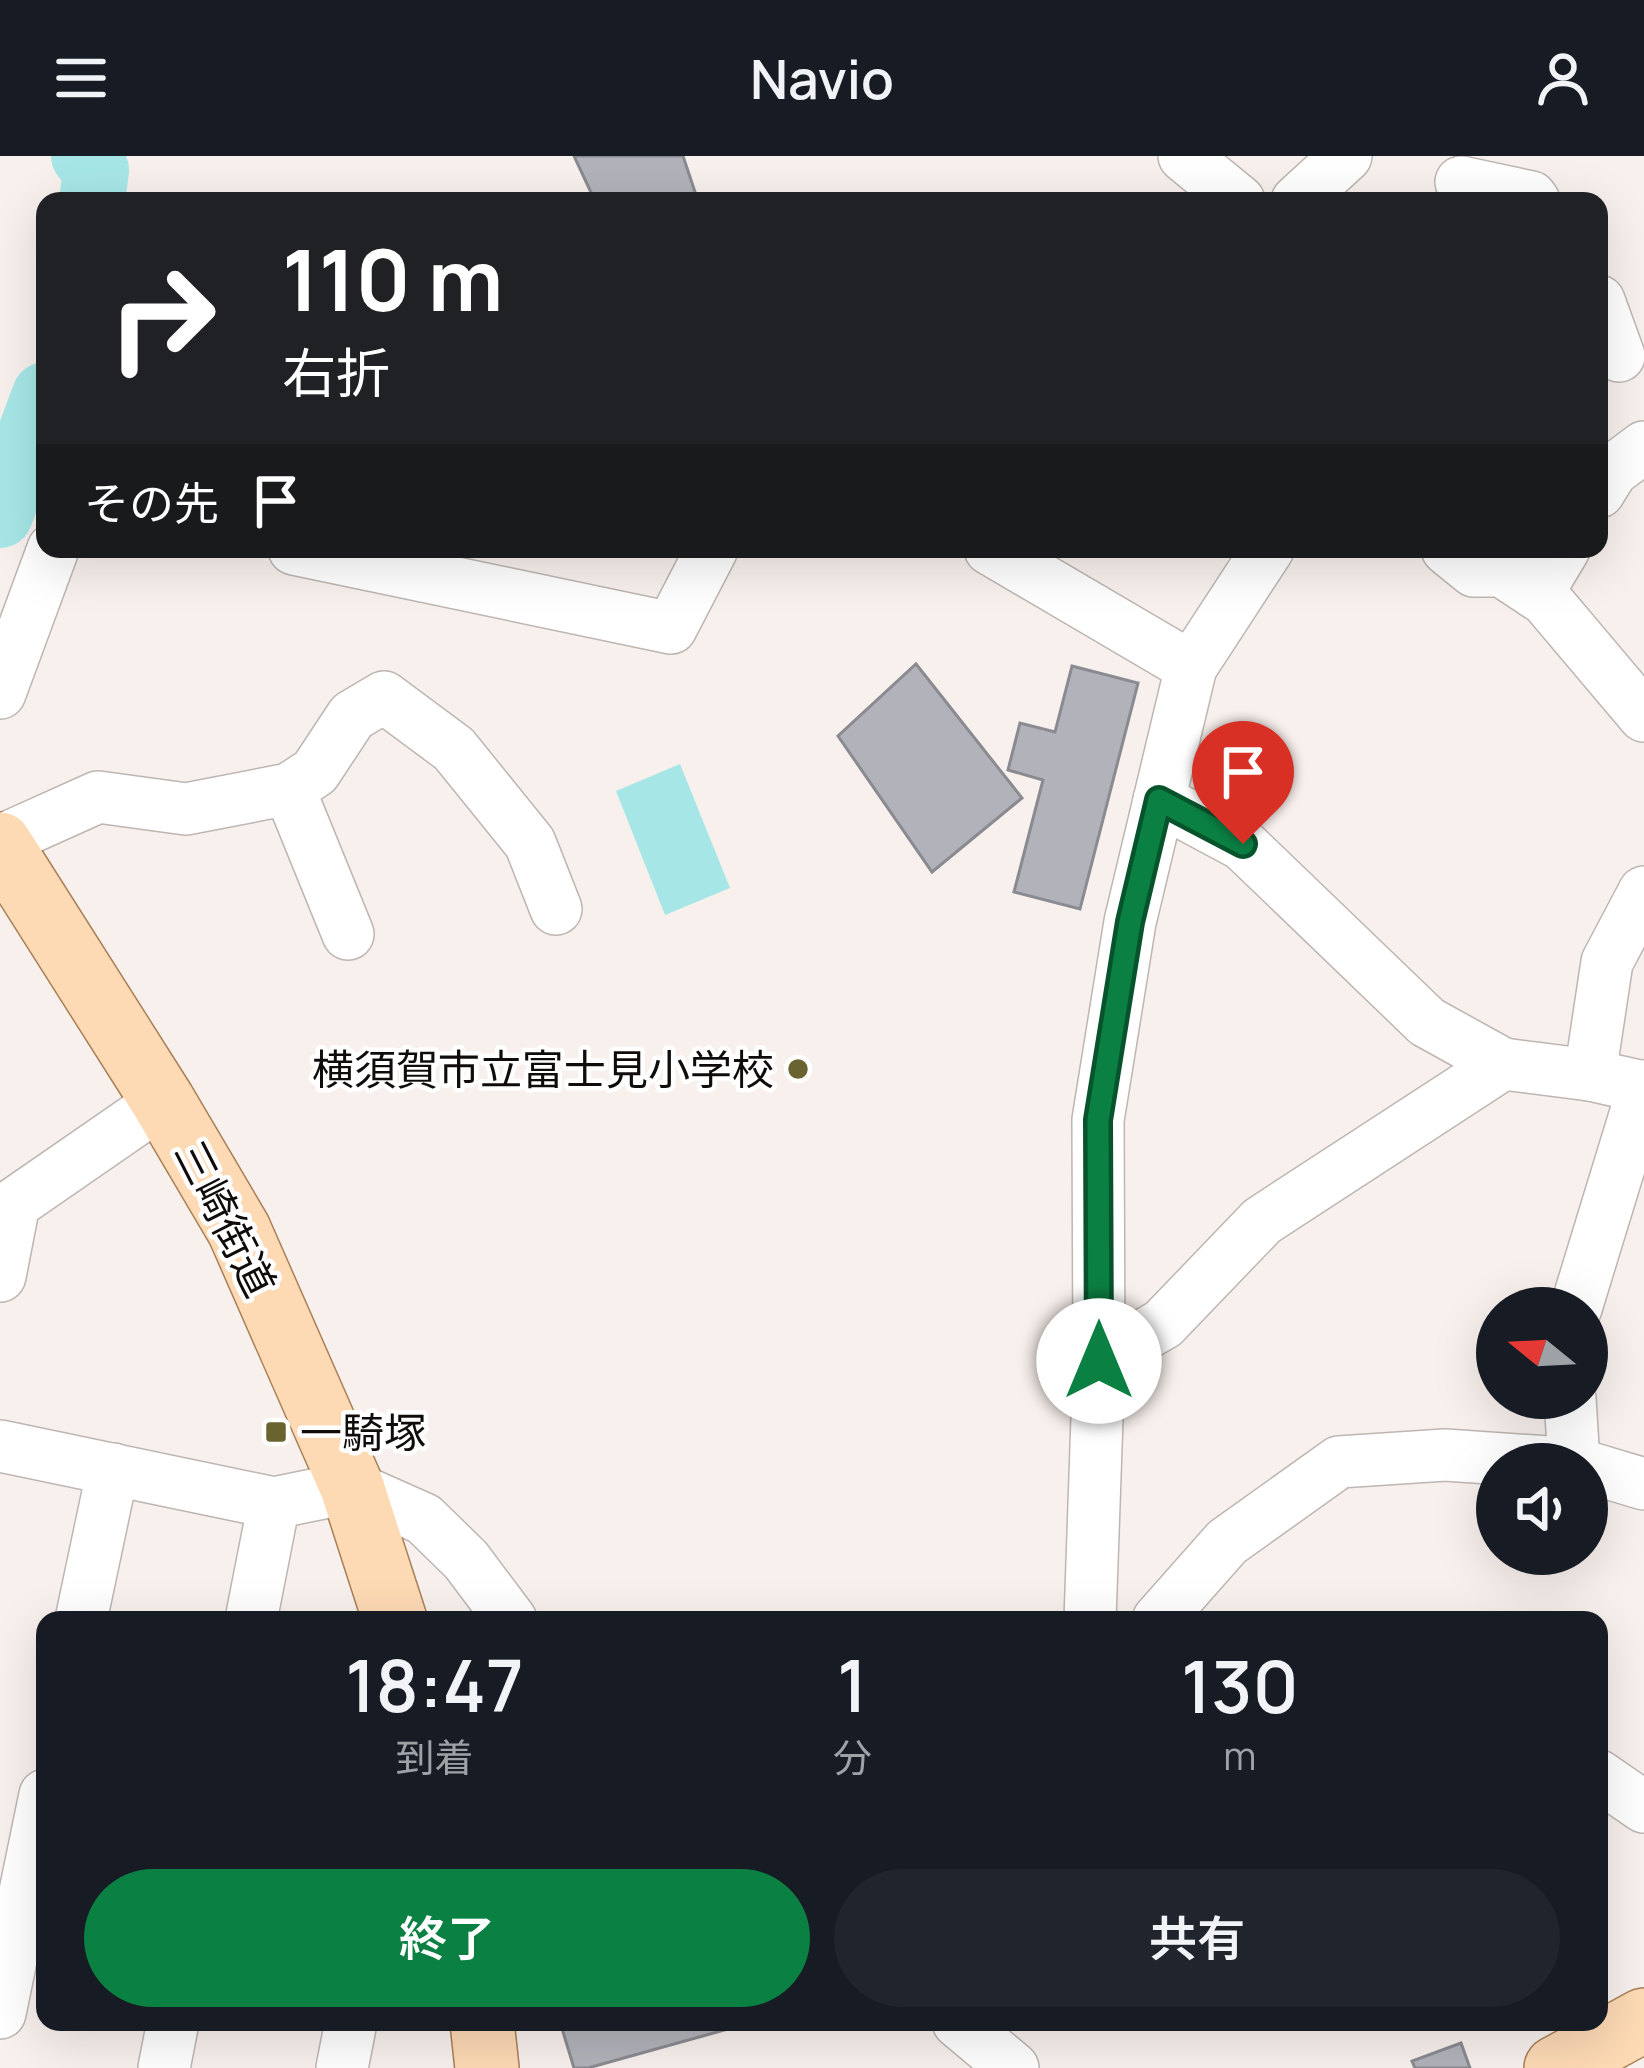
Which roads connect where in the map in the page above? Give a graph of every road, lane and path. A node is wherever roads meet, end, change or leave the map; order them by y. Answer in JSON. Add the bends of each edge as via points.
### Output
{"nodes":[{"id":1,"x":1184,"y":156,"type":"edge"},
{"id":2,"x":1346,"y":156,"type":"edge"},
{"id":3,"x":1462,"y":180,"type":"edge"},
{"id":4,"x":1228,"y":192,"type":"edge"},
{"id":5,"x":1307,"y":192,"type":"edge"},
{"id":6,"x":1511,"y":192,"type":"edge"},
{"id":7,"x":1608,"y":326,"type":"edge"},
{"id":8,"x":1619,"y":356,"type":"dead end"},
{"id":9,"x":1644,"y":447,"type":"edge"},
{"id":10,"x":1608,"y":477,"type":"edge"},
{"id":11,"x":50,"y":558,"type":"edge"},
{"id":12,"x":337,"y":558,"type":"edge"},
{"id":13,"x":707,"y":558,"type":"edge"},
{"id":14,"x":1005,"y":558,"type":"edge"},
{"id":15,"x":1262,"y":558,"type":"edge"},
{"id":16,"x":1458,"y":558,"type":"edge"},
{"id":17,"x":1559,"y":558,"type":"edge"},
{"id":18,"x":1537,"y":594,"type":"junction"},
{"id":19,"x":1191,"y":667,"type":"junction"},
{"id":20,"x":0,"y":692,"type":"edge"},
{"id":21,"x":1644,"y":716,"type":"edge"},
{"id":22,"x":289,"y":789,"type":"junction"},
{"id":23,"x":1159,"y":800,"type":"junction"},
{"id":24,"x":0,"y":842,"type":"edge"},
{"id":25,"x":1644,"y":892,"type":"edge"},
{"id":26,"x":556,"y":910,"type":"dead end"},
{"id":27,"x":348,"y":934,"type":"dead end"},
{"id":28,"x":1503,"y":1064,"type":"junction"},
{"id":29,"x":1590,"y":1075,"type":"junction"},
{"id":30,"x":1644,"y":1087,"type":"edge"},
{"id":31,"x":164,"y":1101,"type":"junction"},
{"id":32,"x":0,"y":1276,"type":"edge"},
{"id":33,"x":1582,"y":1287,"type":"edge"},
{"id":34,"x":1099,"y":1361,"type":"junction"},
{"id":35,"x":0,"y":1446,"type":"edge"},
{"id":36,"x":1476,"y":1457,"type":"edge"},
{"id":37,"x":112,"y":1469,"type":"junction"},
{"id":38,"x":1608,"y":1473,"type":"edge"},
{"id":39,"x":1644,"y":1484,"type":"edge"},
{"id":40,"x":352,"y":1487,"type":"junction"},
{"id":41,"x":274,"y":1503,"type":"junction"},
{"id":42,"x":83,"y":1611,"type":"edge"},
{"id":43,"x":253,"y":1611,"type":"edge"},
{"id":44,"x":392,"y":1611,"type":"edge"},
{"id":45,"x":504,"y":1611,"type":"edge"},
{"id":46,"x":1090,"y":1611,"type":"edge"},
{"id":47,"x":1166,"y":1611,"type":"edge"},
{"id":48,"x":1608,"y":1782,"type":"edge"},
{"id":49,"x":1644,"y":1807,"type":"edge"},
{"id":50,"x":36,"y":1846,"type":"edge"},
{"id":51,"x":20,"y":1936,"type":"edge"},
{"id":52,"x":0,"y":2013,"type":"edge"},
{"id":53,"x":171,"y":2031,"type":"edge"},
{"id":54,"x":349,"y":2031,"type":"edge"},
{"id":55,"x":482,"y":2031,"type":"edge"},
{"id":56,"x":969,"y":2031,"type":"edge"},
{"id":57,"x":164,"y":2068,"type":"edge"},
{"id":58,"x":342,"y":2068,"type":"edge"},
{"id":59,"x":487,"y":2068,"type":"edge"},
{"id":60,"x":1013,"y":2068,"type":"edge"}],
"edges":[{"from":1,"to":4,"type":"street"},
{"from":2,"to":5,"type":"street"},
{"from":3,"to":6,"type":"street"},
{"from":7,"to":8,"type":"street"},
{"from":9,"to":10,"type":"street"},
{"from":11,"to":20,"type":"street"},
{"from":12,"to":13,"type":"street","via":[[671,628]]},
{"from":14,"to":19,"type":"street"},
{"from":15,"to":19,"type":"street"},
{"from":16,"to":18,"type":"street"},
{"from":17,"to":18,"type":"street"},
{"from":18,"to":21,"type":"street"},
{"from":19,"to":23,"type":"street"},
{"from":22,"to":24,"type":"street","via":[[185,809],[98,796]]},
{"from":22,"to":26,"type":"street","via":[[315,772],[352,716],[384,697],[454,749],[530,843]]},
{"from":22,"to":27,"type":"street"},
{"from":23,"to":28,"type":"street","via":[[1243,844],[1427,1022]]},
{"from":23,"to":34,"type":"street","via":[[1098,1120]]},
{"from":24,"to":31,"type":"main road","name":"三崎街道"},
{"from":25,"to":29,"type":"street","via":[[1607,962]]},
{"from":28,"to":29,"type":"street"},
{"from":28,"to":34,"type":"street","via":[[1262,1221],[1163,1324]]},
{"from":29,"to":30,"type":"street"},
{"from":30,"to":33,"type":"street"},
{"from":31,"to":32,"type":"street","via":[[14,1204]]},
{"from":31,"to":40,"type":"main road","name":"三崎街道","via":[[238,1231]]},
{"from":34,"to":46,"type":"street"},
{"from":35,"to":37,"type":"street"},
{"from":36,"to":47,"type":"street","via":[[1339,1462],[1227,1542]]},
{"from":37,"to":41,"type":"street"},
{"from":37,"to":42,"type":"street"},
{"from":38,"to":39,"type":"street"},
{"from":40,"to":41,"type":"street"},
{"from":40,"to":44,"type":"main road","name":"三崎街道"},
{"from":40,"to":45,"type":"street","via":[[424,1519]]},
{"from":41,"to":43,"type":"street"},
{"from":48,"to":49,"type":"street"},
{"from":50,"to":51,"type":"street"},
{"from":51,"to":52,"type":"street"},
{"from":53,"to":57,"type":"street"},
{"from":54,"to":58,"type":"street"},
{"from":55,"to":59,"type":"main road"},
{"from":56,"to":60,"type":"street"}]}
